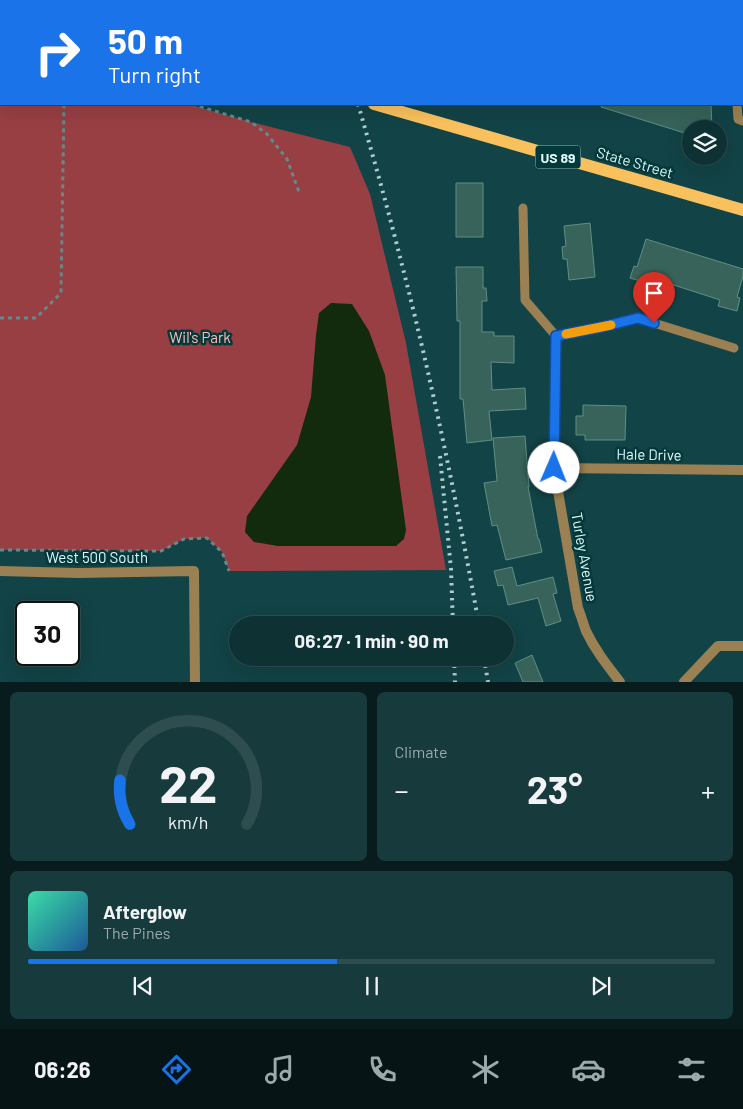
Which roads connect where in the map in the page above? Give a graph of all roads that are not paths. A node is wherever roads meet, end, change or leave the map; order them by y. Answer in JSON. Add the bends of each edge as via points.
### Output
{"nodes":[{"id":1,"x":377,"y":105,"type":"edge"},
{"id":2,"x":737,"y":105,"type":"edge"},
{"id":3,"x":743,"y":121,"type":"edge"},
{"id":4,"x":523,"y":208,"type":"dead end"},
{"id":5,"x":743,"y":210,"type":"edge"},
{"id":6,"x":556,"y":336,"type":"junction"},
{"id":7,"x":734,"y":348,"type":"dead end"},
{"id":8,"x":554,"y":468,"type":"junction"},
{"id":9,"x":743,"y":470,"type":"edge"},
{"id":10,"x":0,"y":571,"type":"edge"},
{"id":11,"x":743,"y":646,"type":"edge"},
{"id":12,"x":195,"y":682,"type":"edge"},
{"id":13,"x":620,"y":682,"type":"edge"},
{"id":14,"x":684,"y":682,"type":"edge"}],
"edges":[{"from":1,"to":5,"type":"main road","name":"State Street","number":"US 89"},
{"from":2,"to":3,"type":"lane","via":[[738,119]]},
{"from":4,"to":6,"type":"lane","via":[[525,300]]},
{"from":6,"to":7,"type":"lane","via":[[638,318]]},
{"from":6,"to":8,"type":"street","name":"Turley Avenue"},
{"from":8,"to":9,"type":"street","name":"Hale Drive"},
{"from":8,"to":13,"type":"street","name":"Turley Avenue","via":[[578,608],[594,647]]},
{"from":10,"to":12,"type":"street","name":"West 500 South","via":[[194,570]]},
{"from":11,"to":14,"type":"street","via":[[718,646]]}]}
